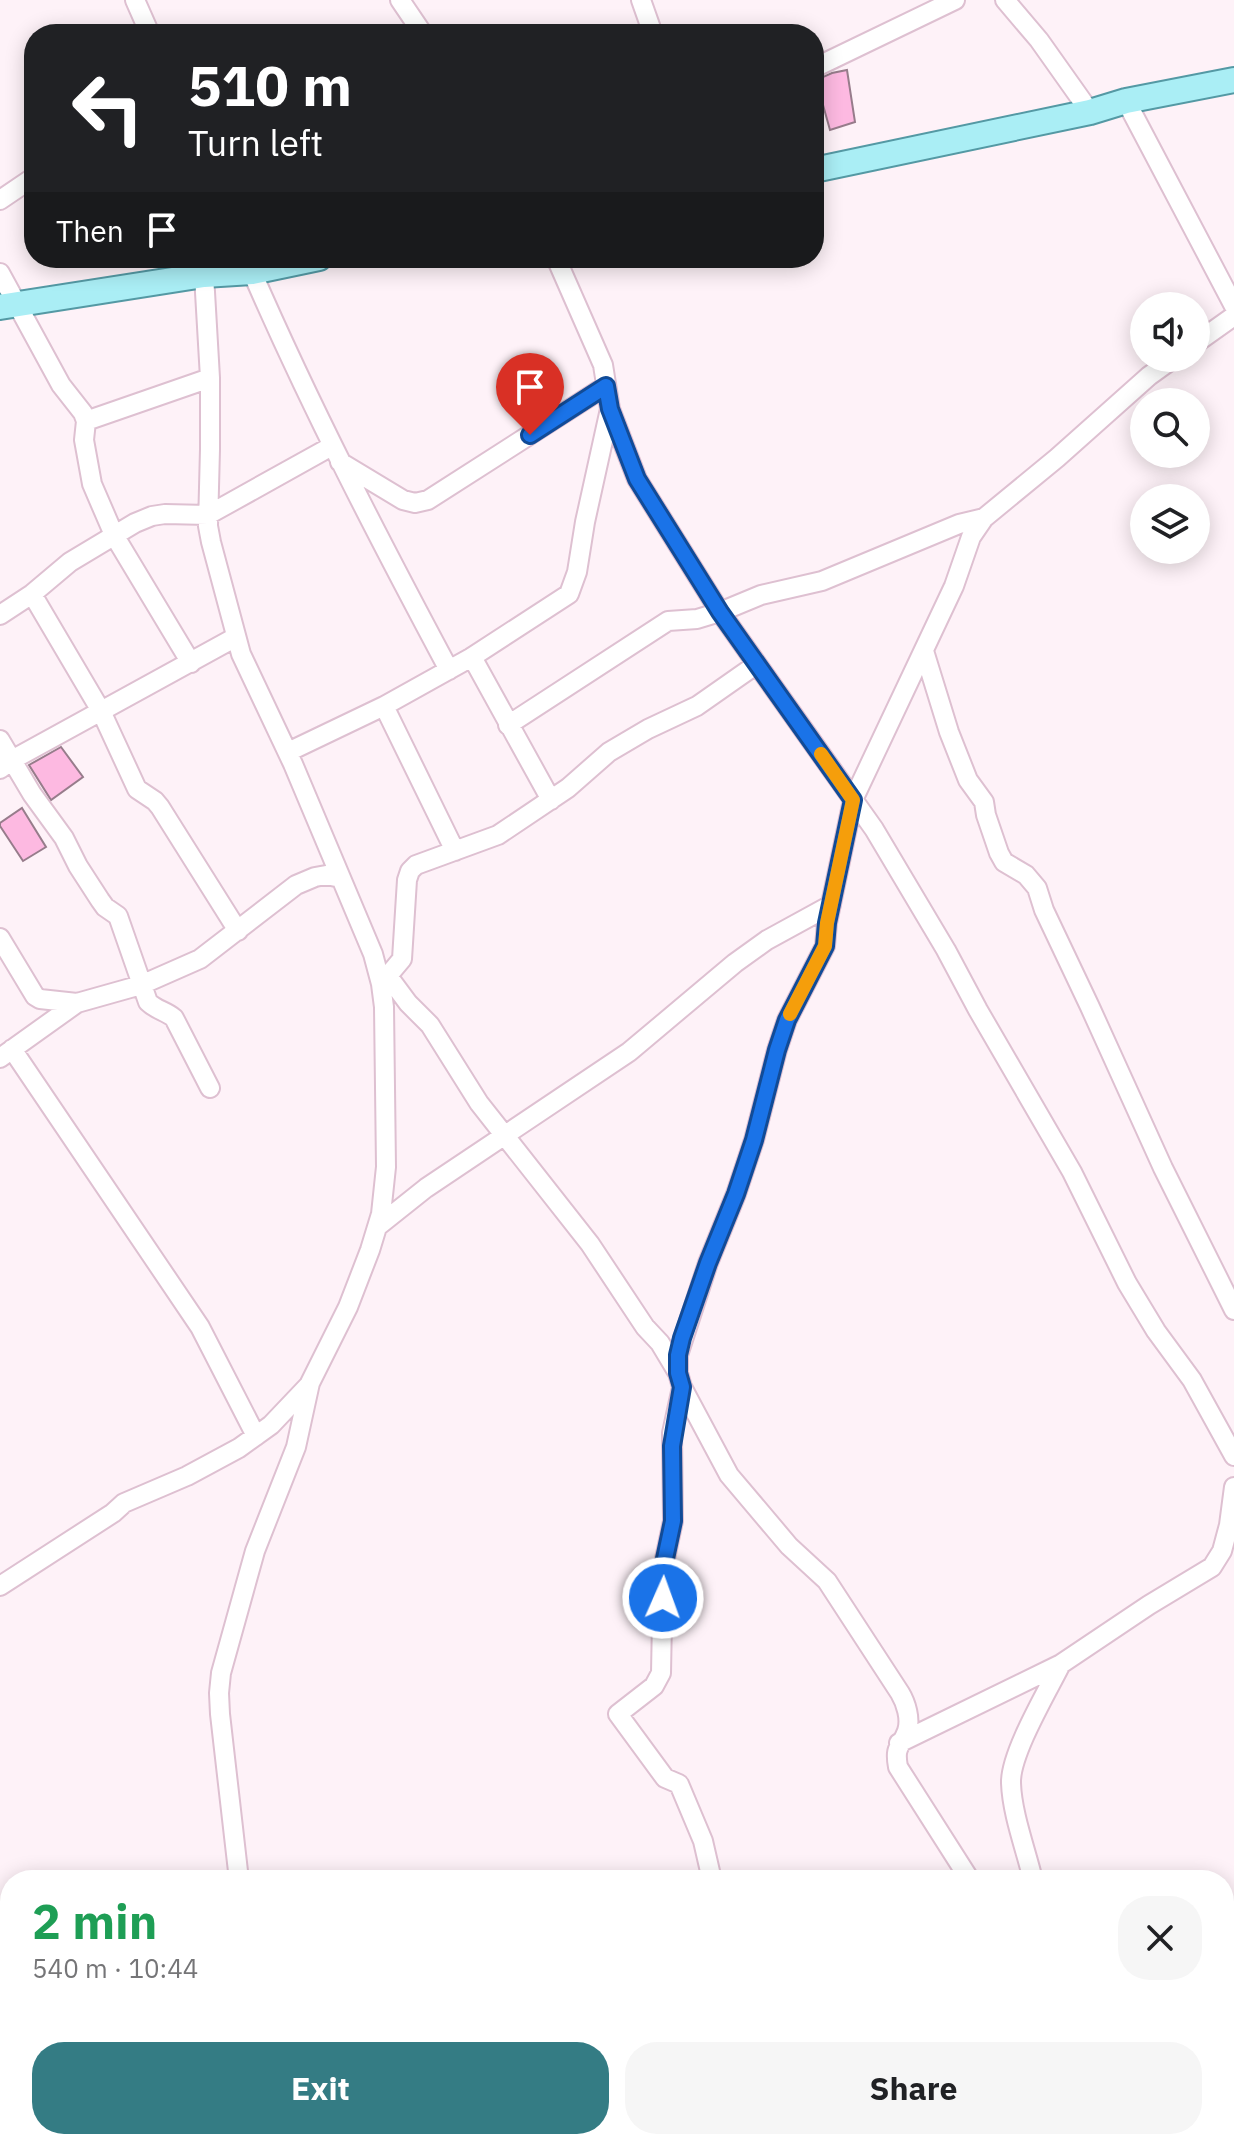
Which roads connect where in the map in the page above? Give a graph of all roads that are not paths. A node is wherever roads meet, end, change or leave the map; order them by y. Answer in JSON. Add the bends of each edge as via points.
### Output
{"nodes":[{"id":1,"x":135,"y":0,"type":"edge"},
{"id":2,"x":400,"y":0,"type":"edge"},
{"id":3,"x":641,"y":0,"type":"edge"},
{"id":4,"x":955,"y":0,"type":"edge"},
{"id":5,"x":1005,"y":0,"type":"edge"},
{"id":6,"x":146,"y":24,"type":"edge"},
{"id":7,"x":416,"y":24,"type":"edge"},
{"id":8,"x":649,"y":24,"type":"edge"},
{"id":9,"x":824,"y":63,"type":"edge"},
{"id":10,"x":1234,"y":80,"type":"edge"},
{"id":11,"x":1126,"y":101,"type":"junction"},
{"id":12,"x":1090,"y":112,"type":"junction"},
{"id":13,"x":824,"y":168,"type":"edge"},
{"id":14,"x":24,"y":184,"type":"edge"},
{"id":15,"x":0,"y":200,"type":"edge"},
{"id":16,"x":197,"y":268,"type":"edge"},
{"id":17,"x":202,"y":268,"type":"edge"},
{"id":18,"x":212,"y":268,"type":"edge"},
{"id":19,"x":271,"y":268,"type":"edge"},
{"id":20,"x":560,"y":268,"type":"edge"},
{"id":21,"x":252,"y":272,"type":"junction"},
{"id":22,"x":0,"y":273,"type":"edge"},
{"id":23,"x":8,"y":306,"type":"edge"},
{"id":24,"x":1234,"y":306,"type":"edge"},
{"id":25,"x":1234,"y":316,"type":"edge"},
{"id":26,"x":1210,"y":333,"type":"edge"},
{"id":27,"x":1155,"y":372,"type":"edge"},
{"id":28,"x":210,"y":378,"type":"junction"},
{"id":29,"x":606,"y":386,"type":"junction"},
{"id":30,"x":610,"y":409,"type":"junction"},
{"id":31,"x":86,"y":421,"type":"junction"},
{"id":32,"x":336,"y":454,"type":"junction"},
{"id":33,"x":208,"y":515,"type":"junction"},
{"id":34,"x":984,"y":518,"type":"junction"},
{"id":35,"x":114,"y":535,"type":"junction"},
{"id":36,"x":32,"y":594,"type":"junction"},
{"id":37,"x":720,"y":612,"type":"junction"},
{"id":38,"x":0,"y":615,"type":"edge"},
{"id":39,"x":236,"y":637,"type":"junction"},
{"id":40,"x":924,"y":651,"type":"junction"},
{"id":41,"x":472,"y":657,"type":"junction"},
{"id":42,"x":191,"y":663,"type":"junction"},
{"id":43,"x":757,"y":664,"type":"junction"},
{"id":44,"x":449,"y":670,"type":"junction"},
{"id":45,"x":384,"y":706,"type":"junction"},
{"id":46,"x":101,"y":711,"type":"junction"},
{"id":47,"x":508,"y":725,"type":"junction"},
{"id":48,"x":0,"y":740,"type":"edge"},
{"id":49,"x":288,"y":752,"type":"junction"},
{"id":50,"x":6,"y":764,"type":"edge"},
{"id":51,"x":551,"y":800,"type":"junction"},
{"id":52,"x":853,"y":800,"type":"junction"},
{"id":53,"x":455,"y":851,"type":"junction"},
{"id":54,"x":341,"y":878,"type":"junction"},
{"id":55,"x":831,"y":905,"type":"junction"},
{"id":56,"x":238,"y":931,"type":"junction"},
{"id":57,"x":0,"y":938,"type":"edge"},
{"id":58,"x":385,"y":980,"type":"junction"},
{"id":59,"x":141,"y":985,"type":"junction"},
{"id":60,"x":77,"y":1003,"type":"junction"},
{"id":61,"x":6,"y":1054,"type":"edge"},
{"id":62,"x":210,"y":1088,"type":"dead end"},
{"id":63,"x":504,"y":1136,"type":"junction"},
{"id":64,"x":377,"y":1227,"type":"junction"},
{"id":65,"x":1234,"y":1310,"type":"edge"},
{"id":66,"x":680,"y":1380,"type":"junction"},
{"id":67,"x":310,"y":1383,"type":"junction"},
{"id":68,"x":256,"y":1436,"type":"junction"},
{"id":69,"x":1234,"y":1456,"type":"edge"},
{"id":70,"x":1234,"y":1487,"type":"edge"},
{"id":71,"x":0,"y":1586,"type":"edge"},
{"id":72,"x":1061,"y":1664,"type":"junction"},
{"id":73,"x":899,"y":1743,"type":"junction"},
{"id":74,"x":238,"y":1870,"type":"edge"},
{"id":75,"x":710,"y":1870,"type":"edge"},
{"id":76,"x":964,"y":1870,"type":"edge"},
{"id":77,"x":1031,"y":1870,"type":"edge"}],
"edges":[{"from":1,"to":6,"type":"street"},
{"from":2,"to":7,"type":"street"},
{"from":3,"to":8,"type":"street"},
{"from":4,"to":9,"type":"street"},
{"from":5,"to":12,"type":"street"},
{"from":10,"to":11,"type":"main road"},
{"from":11,"to":12,"type":"main road"},
{"from":11,"to":24,"type":"street"},
{"from":12,"to":13,"type":"main road"},
{"from":14,"to":15,"type":"street"},
{"from":16,"to":23,"type":"main road"},
{"from":17,"to":28,"type":"street"},
{"from":18,"to":21,"type":"main road"},
{"from":19,"to":21,"type":"main road"},
{"from":20,"to":29,"type":"street","via":[[603,365]]},
{"from":21,"to":32,"type":"street"},
{"from":22,"to":23,"type":"street"},
{"from":23,"to":31,"type":"street"},
{"from":25,"to":26,"type":"street"},
{"from":27,"to":34,"type":"street"},
{"from":28,"to":31,"type":"street"},
{"from":28,"to":33,"type":"street"},
{"from":29,"to":30,"type":"street"},
{"from":29,"to":32,"type":"street","via":[[428,500],[403,500]]},
{"from":30,"to":37,"type":"street","via":[[637,479]]},
{"from":30,"to":41,"type":"street","via":[[569,594]]},
{"from":31,"to":35,"type":"street","via":[[92,484]]},
{"from":32,"to":33,"type":"street"},
{"from":32,"to":44,"type":"street"},
{"from":33,"to":35,"type":"street","via":[[152,516]]},
{"from":33,"to":39,"type":"street"},
{"from":34,"to":37,"type":"street","via":[[822,581],[761,595]]},
{"from":34,"to":40,"type":"street","via":[[971,537]]},
{"from":35,"to":36,"type":"street"},
{"from":35,"to":42,"type":"street"},
{"from":36,"to":38,"type":"street"},
{"from":36,"to":46,"type":"street"},
{"from":37,"to":43,"type":"street"},
{"from":37,"to":47,"type":"street","via":[[668,621]]},
{"from":39,"to":42,"type":"street"},
{"from":39,"to":49,"type":"street"},
{"from":40,"to":52,"type":"street"},
{"from":40,"to":65,"type":"street","via":[[949,732],[968,780],[984,802],[999,853],[1037,888],[1163,1168]]},
{"from":41,"to":44,"type":"street"},
{"from":41,"to":47,"type":"street"},
{"from":42,"to":46,"type":"street"},
{"from":43,"to":51,"type":"street","via":[[697,706],[609,752]]},
{"from":43,"to":52,"type":"street"},
{"from":44,"to":45,"type":"street"},
{"from":45,"to":49,"type":"street"},
{"from":45,"to":53,"type":"street"},
{"from":46,"to":50,"type":"street"},
{"from":46,"to":56,"type":"street","via":[[137,789],[160,807]]},
{"from":47,"to":51,"type":"street"},
{"from":48,"to":50,"type":"street"},
{"from":49,"to":54,"type":"street"},
{"from":50,"to":59,"type":"street","via":[[64,838],[105,907],[118,916]]},
{"from":51,"to":53,"type":"street","via":[[498,835]]},
{"from":52,"to":55,"type":"street"},
{"from":52,"to":69,"type":"street","via":[[946,950],[1072,1172],[1127,1283],[1192,1380]]},
{"from":53,"to":58,"type":"street","via":[[410,871],[402,959]]},
{"from":54,"to":56,"type":"street","via":[[326,875],[296,885]]},
{"from":54,"to":58,"type":"street"},
{"from":55,"to":63,"type":"street","via":[[757,948],[629,1052]]},
{"from":55,"to":66,"type":"street","via":[[825,946],[787,1020],[754,1140],[682,1338]]},
{"from":56,"to":59,"type":"street","via":[[200,959]]},
{"from":57,"to":60,"type":"street","via":[[35,996]]},
{"from":58,"to":63,"type":"street","via":[[430,1025]]},
{"from":58,"to":64,"type":"street","via":[[386,1167]]},
{"from":59,"to":60,"type":"street"},
{"from":59,"to":62,"type":"street","via":[[153,1008],[174,1018]]},
{"from":60,"to":61,"type":"street"},
{"from":61,"to":68,"type":"street","via":[[200,1327]]},
{"from":63,"to":64,"type":"street"},
{"from":63,"to":66,"type":"street","via":[[590,1244]]},
{"from":64,"to":67,"type":"street","via":[[348,1307]]},
{"from":66,"to":73,"type":"street","via":[[729,1475],[789,1546],[827,1581],[900,1693],[908,1721]]},
{"from":66,"to":75,"type":"street","via":[[672,1433],[673,1521],[663,1568],[661,1673],[654,1686],[618,1714],[665,1778],[679,1784]]},
{"from":67,"to":68,"type":"street"},
{"from":67,"to":74,"type":"street","via":[[296,1447],[255,1551],[221,1673],[220,1714]]},
{"from":68,"to":71,"type":"street","via":[[187,1476],[124,1503]]},
{"from":70,"to":72,"type":"street","via":[[1222,1551],[1212,1567]]},
{"from":72,"to":73,"type":"street"},
{"from":72,"to":77,"type":"street","via":[[1012,1773]]},
{"from":73,"to":76,"type":"street","via":[[898,1767]]}]}
